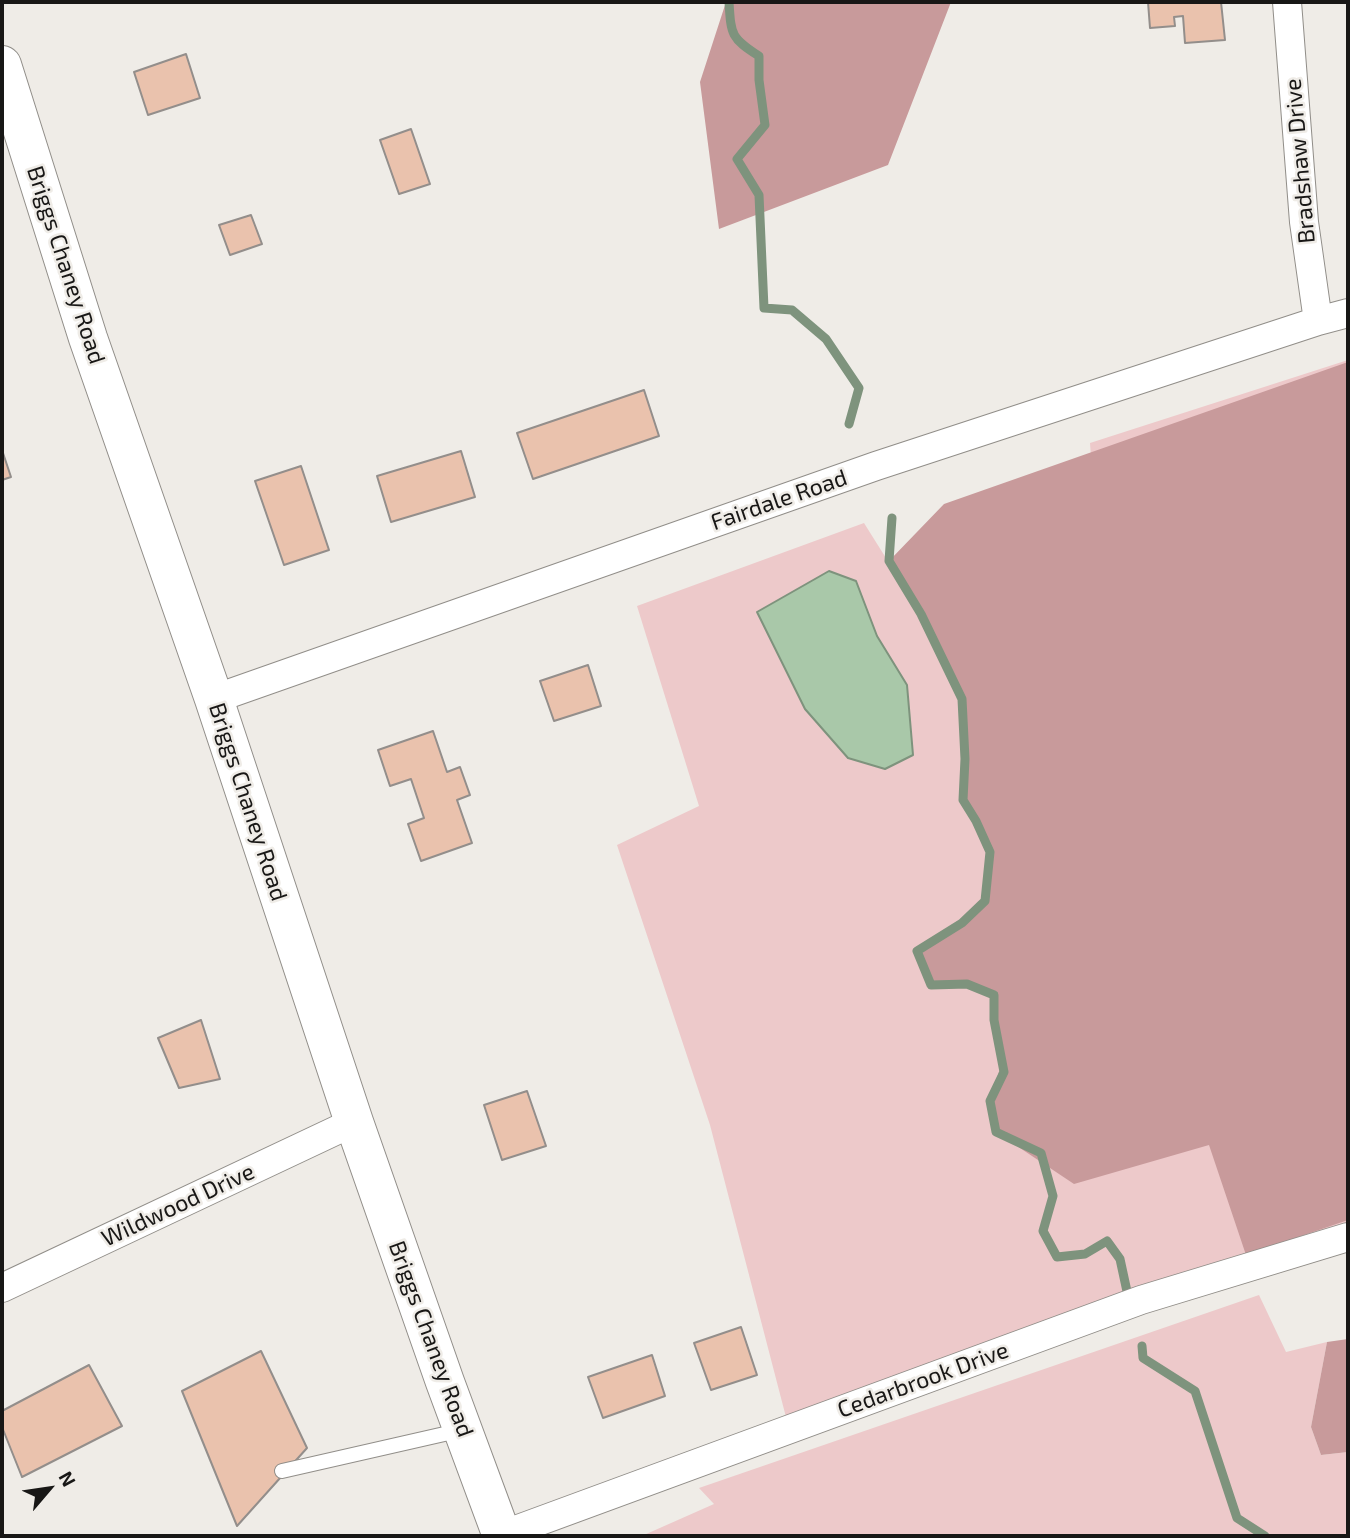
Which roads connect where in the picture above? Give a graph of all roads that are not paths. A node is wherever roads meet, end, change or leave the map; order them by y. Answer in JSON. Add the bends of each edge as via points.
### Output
{"nodes":[{"id":1,"x":1287,"y":2,"type":"edge"},
{"id":2,"x":2,"y":65,"type":"edge"},
{"id":3,"x":1348,"y":313,"type":"edge"},
{"id":4,"x":1318,"y":321,"type":"junction"},
{"id":5,"x":214,"y":699,"type":"junction"},
{"id":6,"x":354,"y":1122,"type":"junction"},
{"id":7,"x":1348,"y":1237,"type":"edge"},
{"id":8,"x":2,"y":1288,"type":"edge"},
{"id":9,"x":463,"y":1430,"type":"junction"},
{"id":10,"x":282,"y":1471,"type":"dead end"},
{"id":11,"x":502,"y":1536,"type":"edge"}],
"edges":[{"from":1,"to":4,"type":"street","name":"Bradshaw Drive","via":[[1304,222]]},
{"from":2,"to":5,"type":"main road","name":"Briggs Chaney Road","via":[[88,338]]},
{"from":3,"to":4,"type":"street","name":"Fairdale Road"},
{"from":4,"to":5,"type":"street","name":"Fairdale Road","via":[[876,466]]},
{"from":5,"to":6,"type":"main road","name":"Briggs Chaney Road"},
{"from":6,"to":8,"type":"street","name":"Wildwood Drive"},
{"from":6,"to":9,"type":"main road","name":"Briggs Chaney Road"},
{"from":7,"to":11,"type":"street","name":"Cedarbrook Drive","via":[[1141,1300]]},
{"from":9,"to":10,"type":"lane"},
{"from":9,"to":11,"type":"main road","name":"Briggs Chaney Road"}]}
